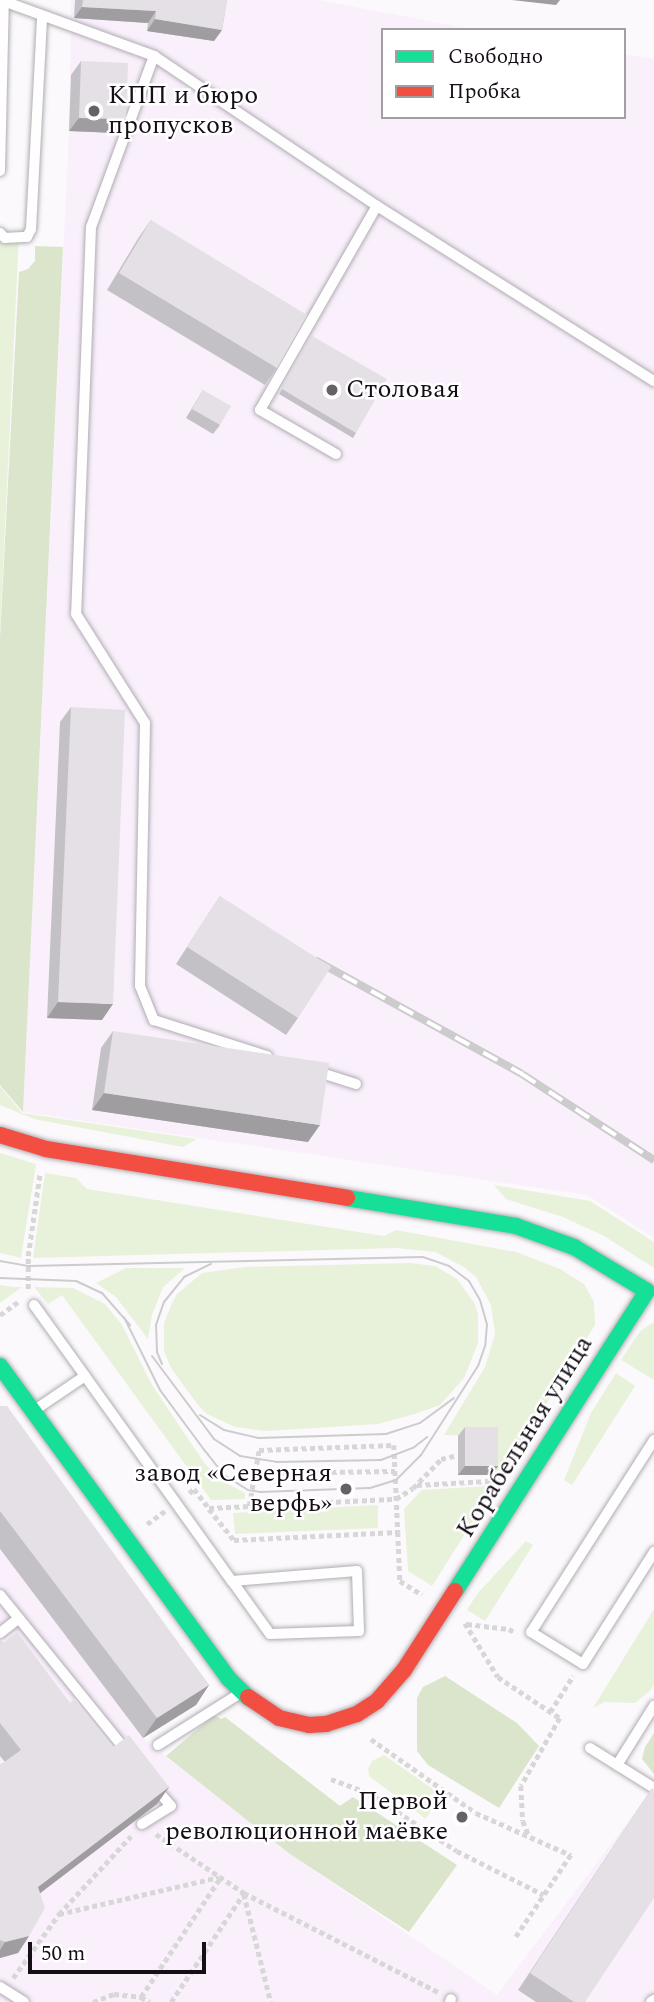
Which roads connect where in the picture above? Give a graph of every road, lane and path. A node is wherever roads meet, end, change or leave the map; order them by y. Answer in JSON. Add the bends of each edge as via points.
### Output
{"nodes":[{"id":1,"x":5,"y":1,"type":"edge"},
{"id":2,"x":42,"y":16,"type":"junction"},
{"id":3,"x":154,"y":56,"type":"junction"},
{"id":4,"x":0,"y":172,"type":"edge"},
{"id":5,"x":377,"y":206,"type":"junction"},
{"id":6,"x":0,"y":233,"type":"edge"},
{"id":7,"x":654,"y":381,"type":"edge"},
{"id":8,"x":336,"y":454,"type":"dead end"},
{"id":9,"x":280,"y":1060,"type":"edge"},
{"id":10,"x":305,"y":1068,"type":"edge"},
{"id":11,"x":356,"y":1084,"type":"dead end"},
{"id":12,"x":0,"y":1135,"type":"edge"},
{"id":13,"x":41,"y":1168,"type":"dead end"},
{"id":14,"x":650,"y":1293,"type":"edge"},
{"id":15,"x":34,"y":1305,"type":"dead end"},
{"id":16,"x":0,"y":1315,"type":"edge"},
{"id":17,"x":0,"y":1366,"type":"edge"},
{"id":18,"x":85,"y":1376,"type":"junction"},
{"id":19,"x":33,"y":1412,"type":"junction"},
{"id":20,"x":654,"y":1440,"type":"edge"},
{"id":21,"x":458,"y":1455,"type":"dead end"},
{"id":22,"x":395,"y":1471,"type":"junction"},
{"id":23,"x":255,"y":1473,"type":"junction"},
{"id":24,"x":416,"y":1485,"type":"junction"},
{"id":25,"x":500,"y":1488,"type":"dead end"},
{"id":26,"x":396,"y":1499,"type":"junction"},
{"id":27,"x":176,"y":1502,"type":"junction"},
{"id":28,"x":249,"y":1506,"type":"junction"},
{"id":29,"x":209,"y":1508,"type":"junction"},
{"id":30,"x":143,"y":1527,"type":"dead end"},
{"id":31,"x":398,"y":1532,"type":"junction"},
{"id":32,"x":654,"y":1552,"type":"edge"},
{"id":33,"x":232,"y":1581,"type":"junction"},
{"id":34,"x":0,"y":1595,"type":"edge"},
{"id":35,"x":429,"y":1600,"type":"dead end"},
{"id":36,"x":19,"y":1618,"type":"junction"},
{"id":37,"x":458,"y":1618,"type":"dead end"},
{"id":38,"x":466,"y":1623,"type":"junction"},
{"id":39,"x":0,"y":1633,"type":"edge"},
{"id":40,"x":531,"y":1633,"type":"junction"},
{"id":41,"x":583,"y":1664,"type":"junction"},
{"id":42,"x":242,"y":1692,"type":"junction"},
{"id":43,"x":654,"y":1706,"type":"edge"},
{"id":44,"x":550,"y":1712,"type":"junction"},
{"id":45,"x":371,"y":1739,"type":"dead end"},
{"id":46,"x":159,"y":1745,"type":"dead end"},
{"id":47,"x":590,"y":1748,"type":"dead end"},
{"id":48,"x":137,"y":1764,"type":"edge"},
{"id":49,"x":617,"y":1765,"type":"junction"},
{"id":50,"x":146,"y":1775,"type":"edge"},
{"id":51,"x":331,"y":1779,"type":"dead end"},
{"id":52,"x":654,"y":1788,"type":"edge"},
{"id":53,"x":142,"y":1824,"type":"junction"},
{"id":54,"x":529,"y":1836,"type":"junction"},
{"id":55,"x":220,"y":1877,"type":"junction"},
{"id":56,"x":244,"y":1893,"type":"junction"},
{"id":57,"x":544,"y":1895,"type":"junction"},
{"id":58,"x":59,"y":1914,"type":"junction"},
{"id":59,"x":516,"y":1937,"type":"dead end"},
{"id":60,"x":2,"y":1989,"type":"edge"},
{"id":61,"x":141,"y":1997,"type":"junction"},
{"id":62,"x":451,"y":2000,"type":"edge"},
{"id":63,"x":24,"y":2002,"type":"edge"},
{"id":64,"x":93,"y":2002,"type":"edge"},
{"id":65,"x":150,"y":2002,"type":"edge"},
{"id":66,"x":171,"y":2002,"type":"edge"},
{"id":67,"x":271,"y":2002,"type":"edge"}],
"edges":[{"from":1,"to":2,"type":"lane"},
{"from":1,"to":4,"type":"lane"},
{"from":2,"to":3,"type":"lane"},
{"from":2,"to":6,"type":"lane","via":[[31,229],[27,237],[5,238]]},
{"from":3,"to":5,"type":"lane"},
{"from":3,"to":9,"type":"lane","via":[[90,227],[76,614],[145,723],[140,986],[154,1020]]},
{"from":5,"to":7,"type":"lane"},
{"from":5,"to":8,"type":"lane","via":[[260,410]]},
{"from":10,"to":11,"type":"lane"},
{"from":12,"to":14,"type":"street","name":"Корабельная улица","via":[[46,1149],[516,1226],[574,1247]]},
{"from":13,"to":16,"type":"path","via":[[27,1295]]},
{"from":14,"to":42,"type":"street","name":"Корабельная улица","via":[[389,1690],[358,1714],[309,1725],[272,1714]]},
{"from":15,"to":18,"type":"lane"},
{"from":17,"to":19,"type":"street","name":"Корабельная улица"},
{"from":18,"to":19,"type":"lane"},
{"from":18,"to":27,"type":"lane"},
{"from":19,"to":42,"type":"street","name":"Корабельная улица"},
{"from":20,"to":40,"type":"lane"},
{"from":21,"to":24,"type":"path","via":[[441,1459]]},
{"from":22,"to":23,"type":"path"},
{"from":22,"to":23,"type":"path","via":[[394,1445],[259,1450]]},
{"from":22,"to":26,"type":"path"},
{"from":23,"to":28,"type":"path"},
{"from":24,"to":25,"type":"path","via":[[488,1481]]},
{"from":24,"to":26,"type":"path"},
{"from":26,"to":28,"type":"path"},
{"from":26,"to":31,"type":"path"},
{"from":27,"to":29,"type":"path","via":[[194,1489]]},
{"from":27,"to":30,"type":"path"},
{"from":27,"to":33,"type":"lane"},
{"from":28,"to":29,"type":"path"},
{"from":29,"to":31,"type":"path","via":[[234,1540]]},
{"from":31,"to":35,"type":"path","via":[[400,1581]]},
{"from":32,"to":41,"type":"lane"},
{"from":33,"to":33,"type":"lane","via":[[357,1571],[359,1631],[270,1634]]},
{"from":34,"to":36,"type":"lane"},
{"from":36,"to":39,"type":"lane"},
{"from":36,"to":48,"type":"lane"},
{"from":37,"to":38,"type":"path"},
{"from":38,"to":40,"type":"path"},
{"from":38,"to":44,"type":"path","via":[[498,1677]]},
{"from":40,"to":41,"type":"lane"},
{"from":41,"to":44,"type":"path"},
{"from":42,"to":46,"type":"lane"},
{"from":43,"to":49,"type":"lane"},
{"from":44,"to":54,"type":"path","via":[[560,1718],[522,1786],[523,1821]]},
{"from":45,"to":54,"type":"path","via":[[476,1813]]},
{"from":47,"to":49,"type":"lane"},
{"from":49,"to":52,"type":"lane"},
{"from":50,"to":53,"type":"lane","via":[[171,1806]]},
{"from":51,"to":57,"type":"path","via":[[369,1793],[457,1851]]},
{"from":53,"to":55,"type":"path"},
{"from":53,"to":58,"type":"path"},
{"from":54,"to":57,"type":"path","via":[[571,1855]]},
{"from":55,"to":56,"type":"path"},
{"from":55,"to":58,"type":"path"},
{"from":55,"to":61,"type":"path"},
{"from":56,"to":62,"type":"path"},
{"from":56,"to":66,"type":"path"},
{"from":56,"to":67,"type":"path"},
{"from":57,"to":59,"type":"path"},
{"from":58,"to":60,"type":"path"},
{"from":60,"to":63,"type":"lane"},
{"from":61,"to":64,"type":"path","via":[[114,1994]]},
{"from":61,"to":65,"type":"path"}]}
